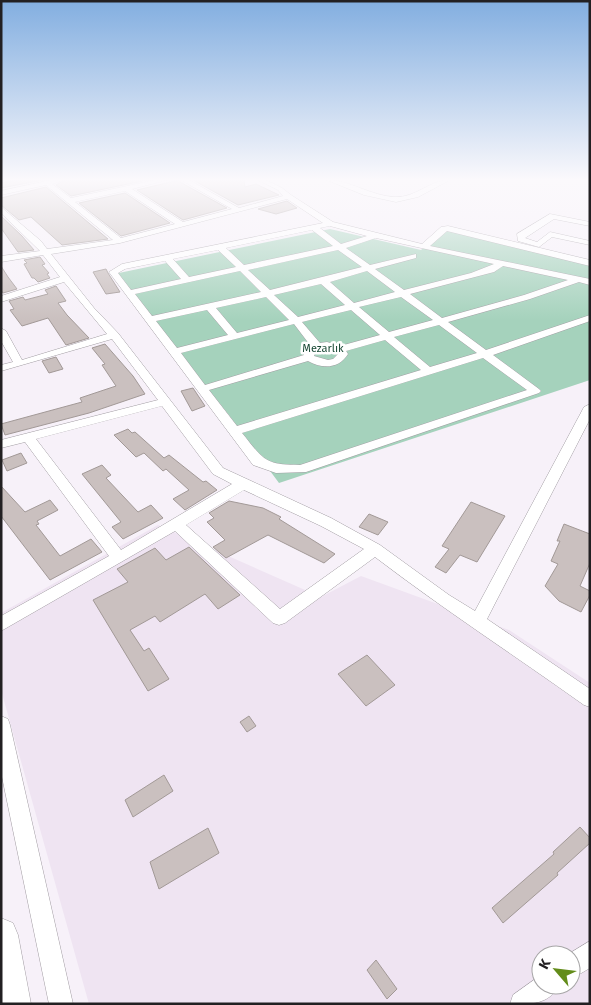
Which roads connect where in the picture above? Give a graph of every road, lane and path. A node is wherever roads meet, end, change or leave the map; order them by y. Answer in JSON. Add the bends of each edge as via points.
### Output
{"nodes":[{"id":1,"x":19,"y":227,"type":"edge"},
{"id":2,"x":103,"y":227,"type":"edge"},
{"id":3,"x":178,"y":227,"type":"edge"},
{"id":4,"x":318,"y":227,"type":"edge"},
{"id":5,"x":341,"y":227,"type":"edge"},
{"id":6,"x":535,"y":227,"type":"edge"},
{"id":7,"x":566,"y":227,"type":"edge"},
{"id":8,"x":314,"y":228,"type":"junction"},
{"id":9,"x":590,"y":232,"type":"edge"},
{"id":10,"x":375,"y":236,"type":"junction"},
{"id":11,"x":266,"y":237,"type":"junction"},
{"id":12,"x":120,"y":241,"type":"junction"},
{"id":13,"x":541,"y":242,"type":"junction"},
{"id":14,"x":590,"y":243,"type":"edge"},
{"id":15,"x":220,"y":246,"type":"junction"},
{"id":16,"x":340,"y":247,"type":"junction"},
{"id":17,"x":424,"y":247,"type":"junction"},
{"id":18,"x":590,"y":250,"type":"edge"},
{"id":19,"x":286,"y":252,"type":"junction"},
{"id":20,"x":46,"y":253,"type":"junction"},
{"id":21,"x":413,"y":256,"type":"dead end"},
{"id":22,"x":167,"y":258,"type":"junction"},
{"id":23,"x":590,"y":258,"type":"edge"},
{"id":24,"x":1,"y":259,"type":"edge"},
{"id":25,"x":590,"y":263,"type":"edge"},
{"id":26,"x":501,"y":264,"type":"junction"},
{"id":27,"x":241,"y":268,"type":"junction"},
{"id":28,"x":370,"y":269,"type":"junction"},
{"id":29,"x":66,"y":278,"type":"junction"},
{"id":30,"x":187,"y":280,"type":"junction"},
{"id":31,"x":578,"y":280,"type":"junction"},
{"id":32,"x":323,"y":281,"type":"junction"},
{"id":33,"x":590,"y":282,"type":"edge"},
{"id":34,"x":128,"y":292,"type":"junction"},
{"id":35,"x":267,"y":293,"type":"junction"},
{"id":36,"x":402,"y":293,"type":"junction"},
{"id":37,"x":1,"y":298,"type":"edge"},
{"id":38,"x":209,"y":306,"type":"junction"},
{"id":39,"x":352,"y":306,"type":"junction"},
{"id":40,"x":590,"y":318,"type":"edge"},
{"id":41,"x":149,"y":320,"type":"junction"},
{"id":42,"x":296,"y":321,"type":"junction"},
{"id":43,"x":440,"y":321,"type":"junction"},
{"id":44,"x":1,"y":331,"type":"edge"},
{"id":45,"x":114,"y":335,"type":"junction"},
{"id":46,"x":387,"y":335,"type":"junction"},
{"id":47,"x":234,"y":336,"type":"junction"},
{"id":48,"x":317,"y":346,"type":"junction"},
{"id":49,"x":340,"y":349,"type":"junction"},
{"id":50,"x":174,"y":352,"type":"junction"},
{"id":51,"x":484,"y":354,"type":"junction"},
{"id":52,"x":309,"y":357,"type":"junction"},
{"id":53,"x":19,"y":364,"type":"junction"},
{"id":54,"x":1,"y":368,"type":"edge"},
{"id":55,"x":428,"y":371,"type":"junction"},
{"id":56,"x":202,"y":388,"type":"junction"},
{"id":57,"x":165,"y":402,"type":"junction"},
{"id":58,"x":590,"y":407,"type":"edge"},
{"id":59,"x":235,"y":431,"type":"junction"},
{"id":60,"x":27,"y":436,"type":"junction"},
{"id":61,"x":1,"y":444,"type":"edge"},
{"id":62,"x":242,"y":484,"type":"junction"},
{"id":63,"x":176,"y":524,"type":"junction"},
{"id":64,"x":375,"y":549,"type":"junction"},
{"id":65,"x":119,"y":558,"type":"junction"},
{"id":66,"x":478,"y":621,"type":"junction"},
{"id":67,"x":1,"y":624,"type":"edge"},
{"id":68,"x":590,"y":699,"type":"edge"},
{"id":69,"x":1,"y":725,"type":"edge"},
{"id":70,"x":1,"y":935,"type":"edge"},
{"id":71,"x":534,"y":995,"type":"edge"},
{"id":72,"x":13,"y":1004,"type":"edge"},
{"id":73,"x":61,"y":1004,"type":"edge"},
{"id":74,"x":522,"y":1004,"type":"edge"}],
"edges":[{"from":1,"to":20,"type":"street"},
{"from":2,"to":12,"type":"street"},
{"from":3,"to":12,"type":"street"},
{"from":4,"to":8,"type":"street"},
{"from":5,"to":10,"type":"street"},
{"from":6,"to":13,"type":"street","via":[[519,237]]},
{"from":7,"to":9,"type":"street"},
{"from":8,"to":11,"type":"street"},
{"from":8,"to":16,"type":"street"},
{"from":10,"to":16,"type":"street"},
{"from":10,"to":17,"type":"street"},
{"from":11,"to":15,"type":"street"},
{"from":11,"to":19,"type":"street"},
{"from":12,"to":20,"type":"street"},
{"from":13,"to":14,"type":"street","via":[[550,234]]},
{"from":13,"to":18,"type":"street"},
{"from":13,"to":23,"type":"street"},
{"from":15,"to":22,"type":"street"},
{"from":15,"to":27,"type":"street"},
{"from":16,"to":19,"type":"street"},
{"from":16,"to":28,"type":"street"},
{"from":17,"to":25,"type":"street","via":[[449,228]]},
{"from":17,"to":26,"type":"street"},
{"from":19,"to":27,"type":"street"},
{"from":20,"to":24,"type":"street"},
{"from":20,"to":29,"type":"street"},
{"from":21,"to":28,"type":"street"},
{"from":22,"to":30,"type":"street"},
{"from":22,"to":34,"type":"street","via":[[114,271]]},
{"from":26,"to":31,"type":"street"},
{"from":26,"to":36,"type":"street","via":[[490,270]]},
{"from":27,"to":30,"type":"street"},
{"from":27,"to":35,"type":"street"},
{"from":28,"to":32,"type":"street"},
{"from":28,"to":36,"type":"street"},
{"from":29,"to":37,"type":"street"},
{"from":29,"to":45,"type":"street"},
{"from":30,"to":34,"type":"street"},
{"from":31,"to":33,"type":"street"},
{"from":31,"to":43,"type":"street"},
{"from":32,"to":35,"type":"street"},
{"from":32,"to":39,"type":"street"},
{"from":34,"to":41,"type":"street"},
{"from":35,"to":38,"type":"street"},
{"from":35,"to":42,"type":"street"},
{"from":36,"to":39,"type":"street"},
{"from":36,"to":43,"type":"street"},
{"from":38,"to":41,"type":"street"},
{"from":38,"to":47,"type":"street"},
{"from":39,"to":42,"type":"street"},
{"from":39,"to":46,"type":"street"},
{"from":40,"to":51,"type":"street"},
{"from":41,"to":50,"type":"street"},
{"from":42,"to":47,"type":"street"},
{"from":42,"to":48,"type":"street"},
{"from":43,"to":46,"type":"street"},
{"from":43,"to":51,"type":"street"},
{"from":44,"to":53,"type":"street"},
{"from":45,"to":53,"type":"street"},
{"from":45,"to":57,"type":"street"},
{"from":46,"to":49,"type":"street"},
{"from":46,"to":55,"type":"street"},
{"from":47,"to":50,"type":"street"},
{"from":48,"to":49,"type":"street"},
{"from":48,"to":52,"type":"street","via":[[310,349]]},
{"from":49,"to":52,"type":"street","via":[[342,356],[333,362],[319,362]]},
{"from":50,"to":56,"type":"street"},
{"from":51,"to":55,"type":"street"},
{"from":51,"to":59,"type":"street","via":[[535,392],[301,469],[276,468],[258,462]]},
{"from":52,"to":56,"type":"street"},
{"from":53,"to":54,"type":"street"},
{"from":55,"to":59,"type":"street"},
{"from":56,"to":59,"type":"street"},
{"from":57,"to":60,"type":"street"},
{"from":57,"to":62,"type":"street","via":[[218,471]]},
{"from":58,"to":66,"type":"street"},
{"from":60,"to":61,"type":"street"},
{"from":60,"to":65,"type":"street"},
{"from":62,"to":63,"type":"street"},
{"from":62,"to":64,"type":"street","via":[[326,522]]},
{"from":63,"to":64,"type":"street","via":[[279,618]]},
{"from":63,"to":65,"type":"street"},
{"from":64,"to":66,"type":"street","via":[[443,600]]},
{"from":65,"to":67,"type":"street"},
{"from":66,"to":68,"type":"street"},
{"from":69,"to":73,"type":"street"},
{"from":70,"to":72,"type":"highway"},
{"from":71,"to":74,"type":"street"}]}
